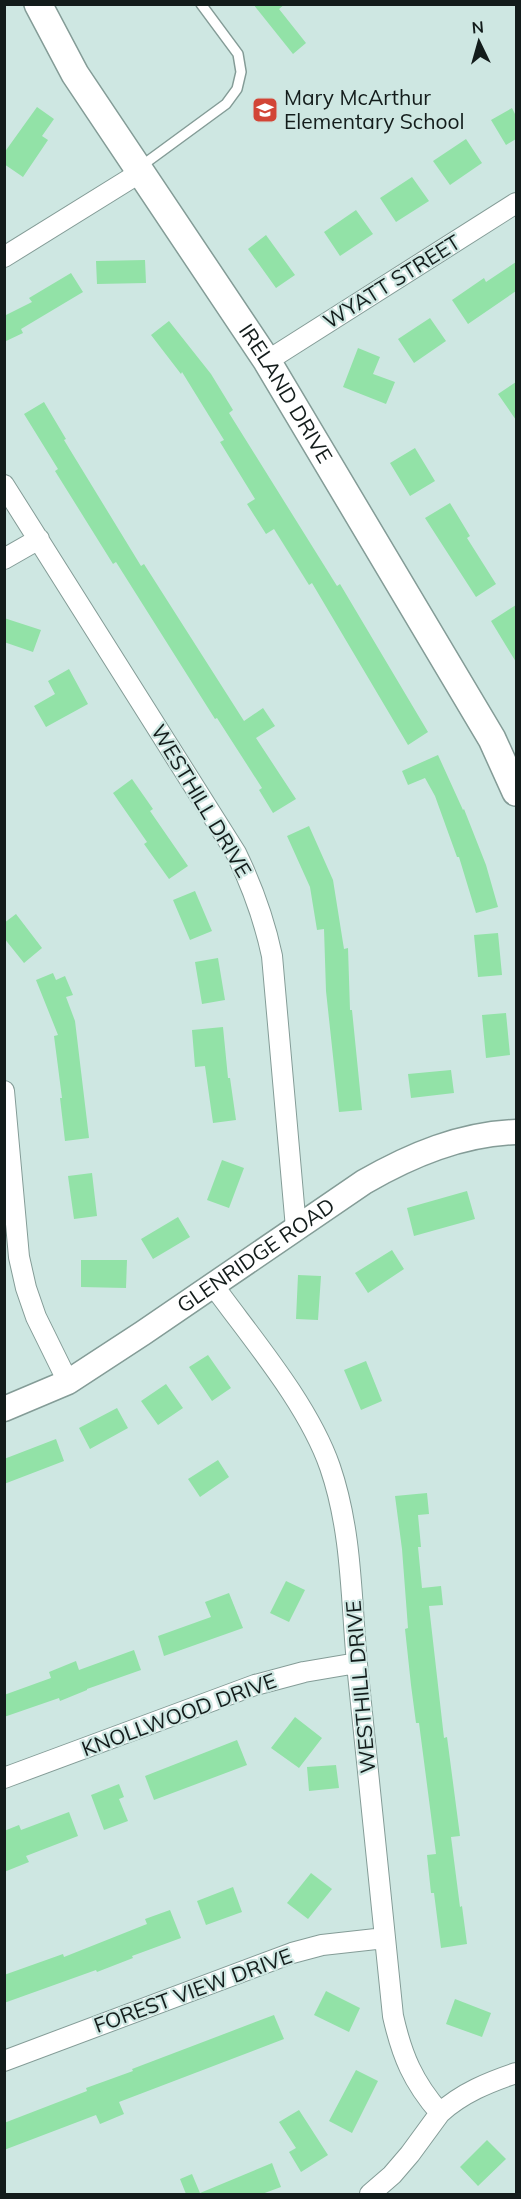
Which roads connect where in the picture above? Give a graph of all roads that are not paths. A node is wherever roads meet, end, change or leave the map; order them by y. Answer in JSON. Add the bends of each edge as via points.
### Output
{"nodes":[{"id":1,"x":38,"y":4,"type":"edge"},
{"id":2,"x":201,"y":4,"type":"edge"},
{"id":3,"x":140,"y":170,"type":"junction"},
{"id":4,"x":516,"y":204,"type":"edge"},
{"id":5,"x":4,"y":257,"type":"edge"},
{"id":6,"x":267,"y":361,"type":"junction"},
{"id":7,"x":4,"y":485,"type":"edge"},
{"id":8,"x":39,"y":539,"type":"junction"},
{"id":9,"x":4,"y":559,"type":"edge"},
{"id":10,"x":516,"y":792,"type":"edge"},
{"id":11,"x":4,"y":1091,"type":"edge"},
{"id":12,"x":516,"y":1132,"type":"edge"},
{"id":13,"x":7,"y":1147,"type":"edge"},
{"id":14,"x":296,"y":1228,"type":"junction"},
{"id":15,"x":213,"y":1285,"type":"junction"},
{"id":16,"x":68,"y":1382,"type":"junction"},
{"id":17,"x":4,"y":1409,"type":"edge"},
{"id":18,"x":357,"y":1663,"type":"junction"},
{"id":19,"x":4,"y":1778,"type":"edge"},
{"id":20,"x":386,"y":1938,"type":"junction"},
{"id":21,"x":4,"y":2061,"type":"edge"},
{"id":22,"x":516,"y":2073,"type":"edge"},
{"id":23,"x":440,"y":2113,"type":"junction"},
{"id":24,"x":370,"y":2194,"type":"edge"}],
"edges":[{"from":1,"to":3,"type":"main road","name":"IRELAND DRIVE","via":[[75,74]]},
{"from":2,"to":3,"type":"lane","via":[[238,54],[241,72],[237,89],[226,104]]},
{"from":3,"to":5,"type":"street"},
{"from":3,"to":6,"type":"main road","name":"IRELAND DRIVE"},
{"from":4,"to":6,"type":"street","name":"WYATT STREET"},
{"from":6,"to":10,"type":"main road","name":"IRELAND DRIVE","via":[[492,739]]},
{"from":7,"to":8,"type":"street","name":"WESTHILL DRIVE"},
{"from":8,"to":9,"type":"street"},
{"from":8,"to":14,"type":"street","name":"WESTHILL DRIVE","via":[[236,853],[252,885],[264,918],[273,968]]},
{"from":11,"to":13,"type":"street"},
{"from":12,"to":14,"type":"street","name":"GLENRIDGE ROAD","via":[[464,1139],[426,1150],[364,1182]]},
{"from":13,"to":16,"type":"street","via":[[26,1288]]},
{"from":14,"to":15,"type":"street","name":"GLENRIDGE ROAD"},
{"from":15,"to":16,"type":"street","name":"GLENRIDGE ROAD"},
{"from":15,"to":18,"type":"street","name":"WESTHILL DRIVE","via":[[301,1406],[330,1466],[349,1546]]},
{"from":16,"to":17,"type":"street","name":"GLENRIDGE ROAD"},
{"from":18,"to":19,"type":"street","name":"KNOLLWOOD DRIVE","via":[[304,1671],[255,1686]]},
{"from":18,"to":20,"type":"street","name":"WESTHILL DRIVE"},
{"from":20,"to":21,"type":"street","name":"FOREST VIEW DRIVE","via":[[322,1945],[291,1953]]},
{"from":20,"to":23,"type":"street","name":"WESTHILL DRIVE","via":[[400,2047],[417,2085]]},
{"from":22,"to":23,"type":"street","via":[[464,2094]]},
{"from":23,"to":24,"type":"street","via":[[398,2168]]}]}
